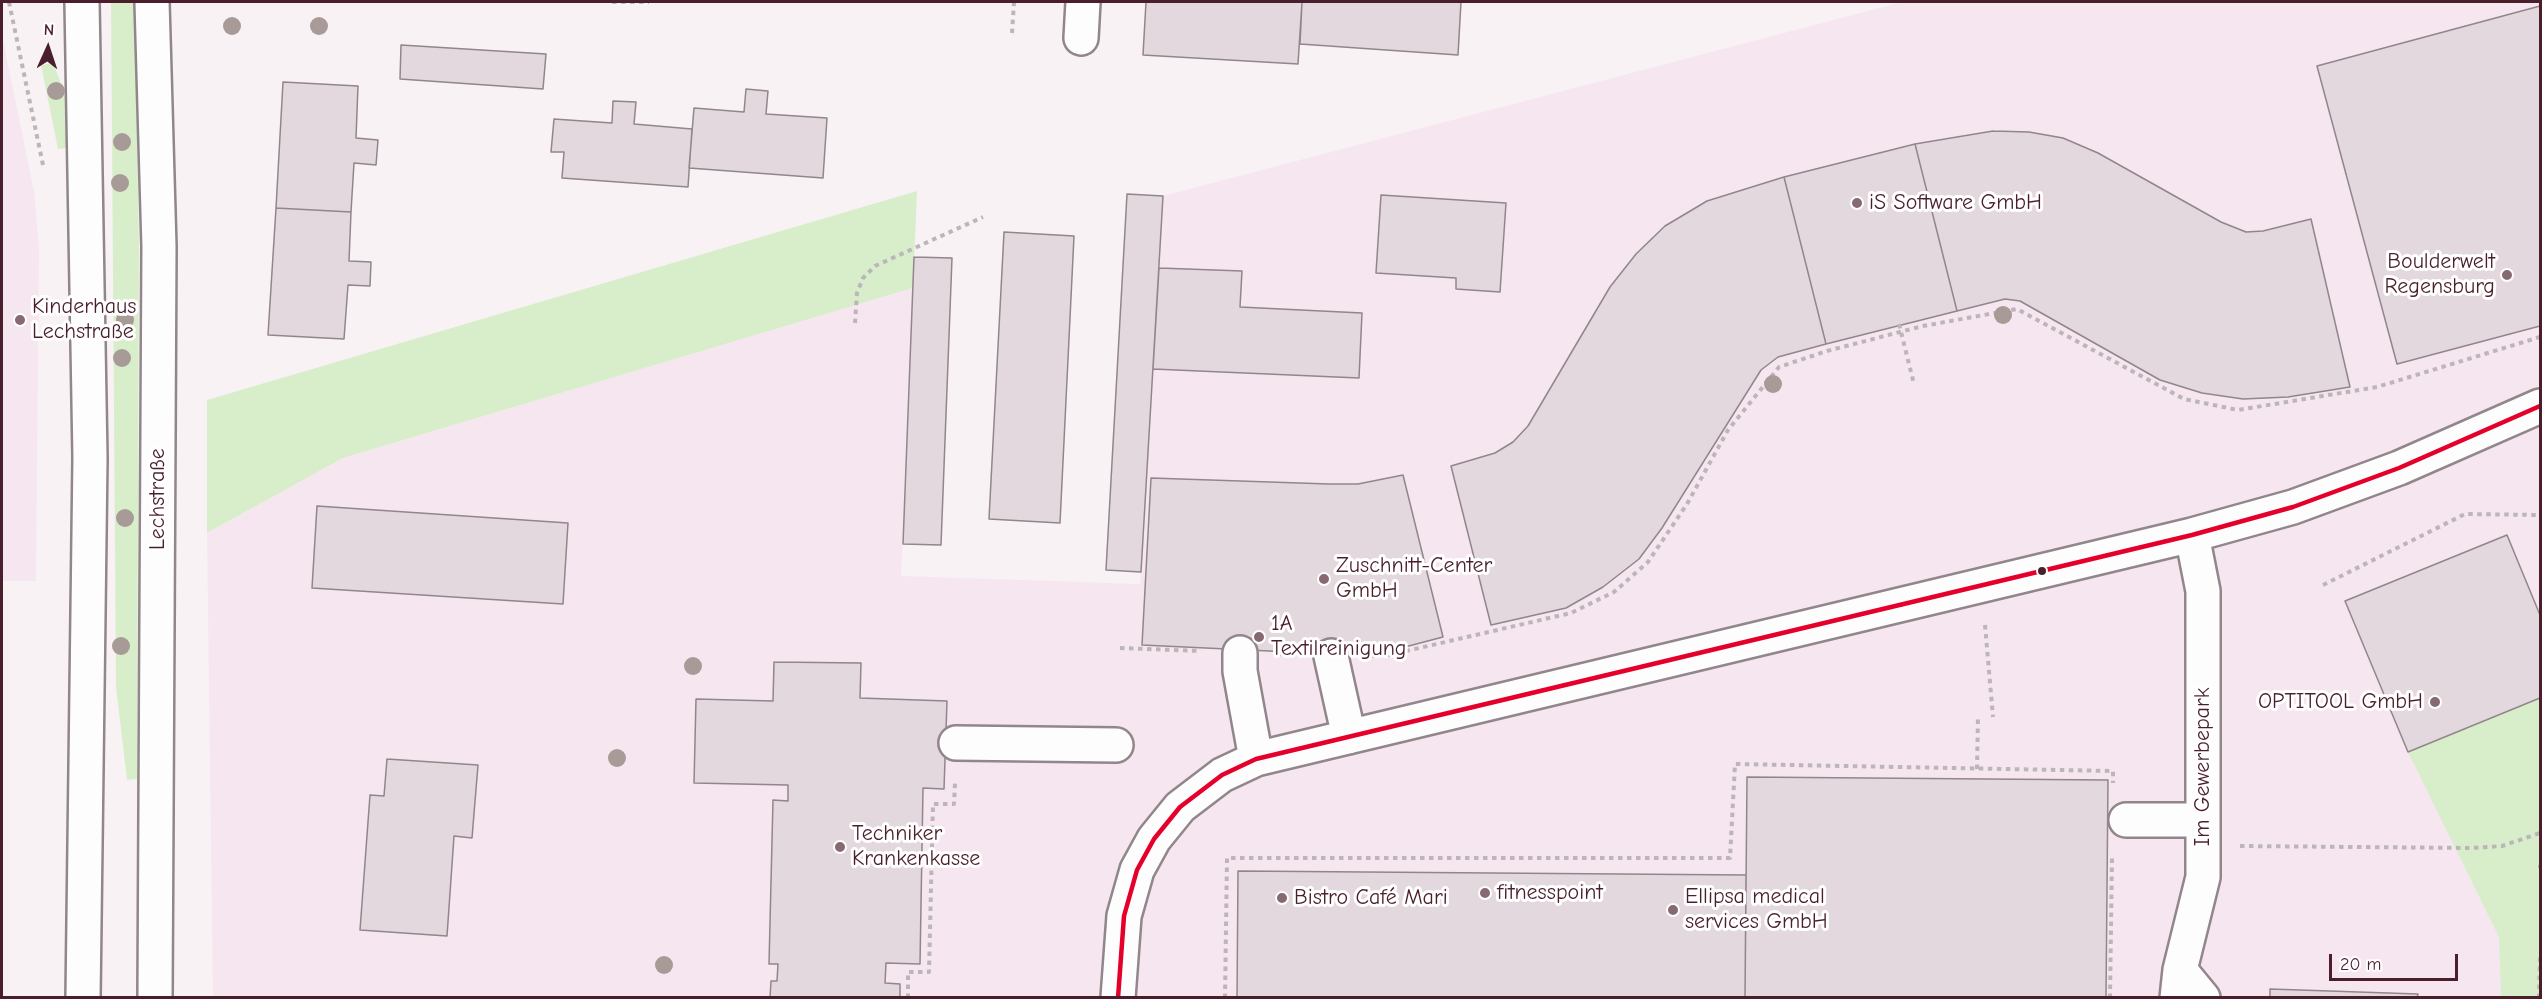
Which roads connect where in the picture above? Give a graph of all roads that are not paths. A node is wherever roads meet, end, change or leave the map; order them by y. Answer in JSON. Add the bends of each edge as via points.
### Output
{"nodes":[{"id":1,"x":82,"y":2,"type":"edge"},
{"id":2,"x":152,"y":2,"type":"edge"},
{"id":3,"x":1083,"y":2,"type":"edge"},
{"id":4,"x":1081,"y":38,"type":"dead end"},
{"id":5,"x":2541,"y":406,"type":"edge"},
{"id":6,"x":2192,"y":535,"type":"junction"},
{"id":7,"x":1240,"y":653,"type":"road end"},
{"id":8,"x":1331,"y":656,"type":"road end"},
{"id":9,"x":1349,"y":737,"type":"junction"},
{"id":10,"x":956,"y":743,"type":"road end"},
{"id":11,"x":1116,"y":745,"type":"dead end"},
{"id":12,"x":1256,"y":759,"type":"junction"},
{"id":13,"x":2119,"y":832,"type":"road end"},
{"id":14,"x":2203,"y":833,"type":"junction"},
{"id":15,"x":2179,"y":984,"type":"edge"},
{"id":16,"x":83,"y":998,"type":"edge"},
{"id":17,"x":155,"y":998,"type":"edge"},
{"id":18,"x":1118,"y":998,"type":"edge"},
{"id":19,"x":2203,"y":998,"type":"edge"}],
"edges":[{"from":1,"to":16,"type":"street","via":[[90,458]]},
{"from":2,"to":17,"type":"street","name":"Lechstraße","via":[[159,247]]},
{"from":3,"to":4,"type":"street"},
{"from":5,"to":6,"type":"street","via":[[2357,484],[2293,507]]},
{"from":6,"to":9,"type":"street"},
{"from":6,"to":14,"type":"street","name":"Im Gewerbepark","via":[[2203,591]]},
{"from":7,"to":12,"type":"street"},
{"from":8,"to":9,"type":"street"},
{"from":9,"to":12,"type":"street"},
{"from":10,"to":11,"type":"street"},
{"from":12,"to":18,"type":"street","via":[[1222,775],[1180,807],[1154,839],[1137,870],[1124,916]]},
{"from":13,"to":14,"type":"street"},
{"from":14,"to":15,"type":"street","name":"Im Gewerbepark","via":[[2204,877]]},
{"from":15,"to":19,"type":"street"}]}
